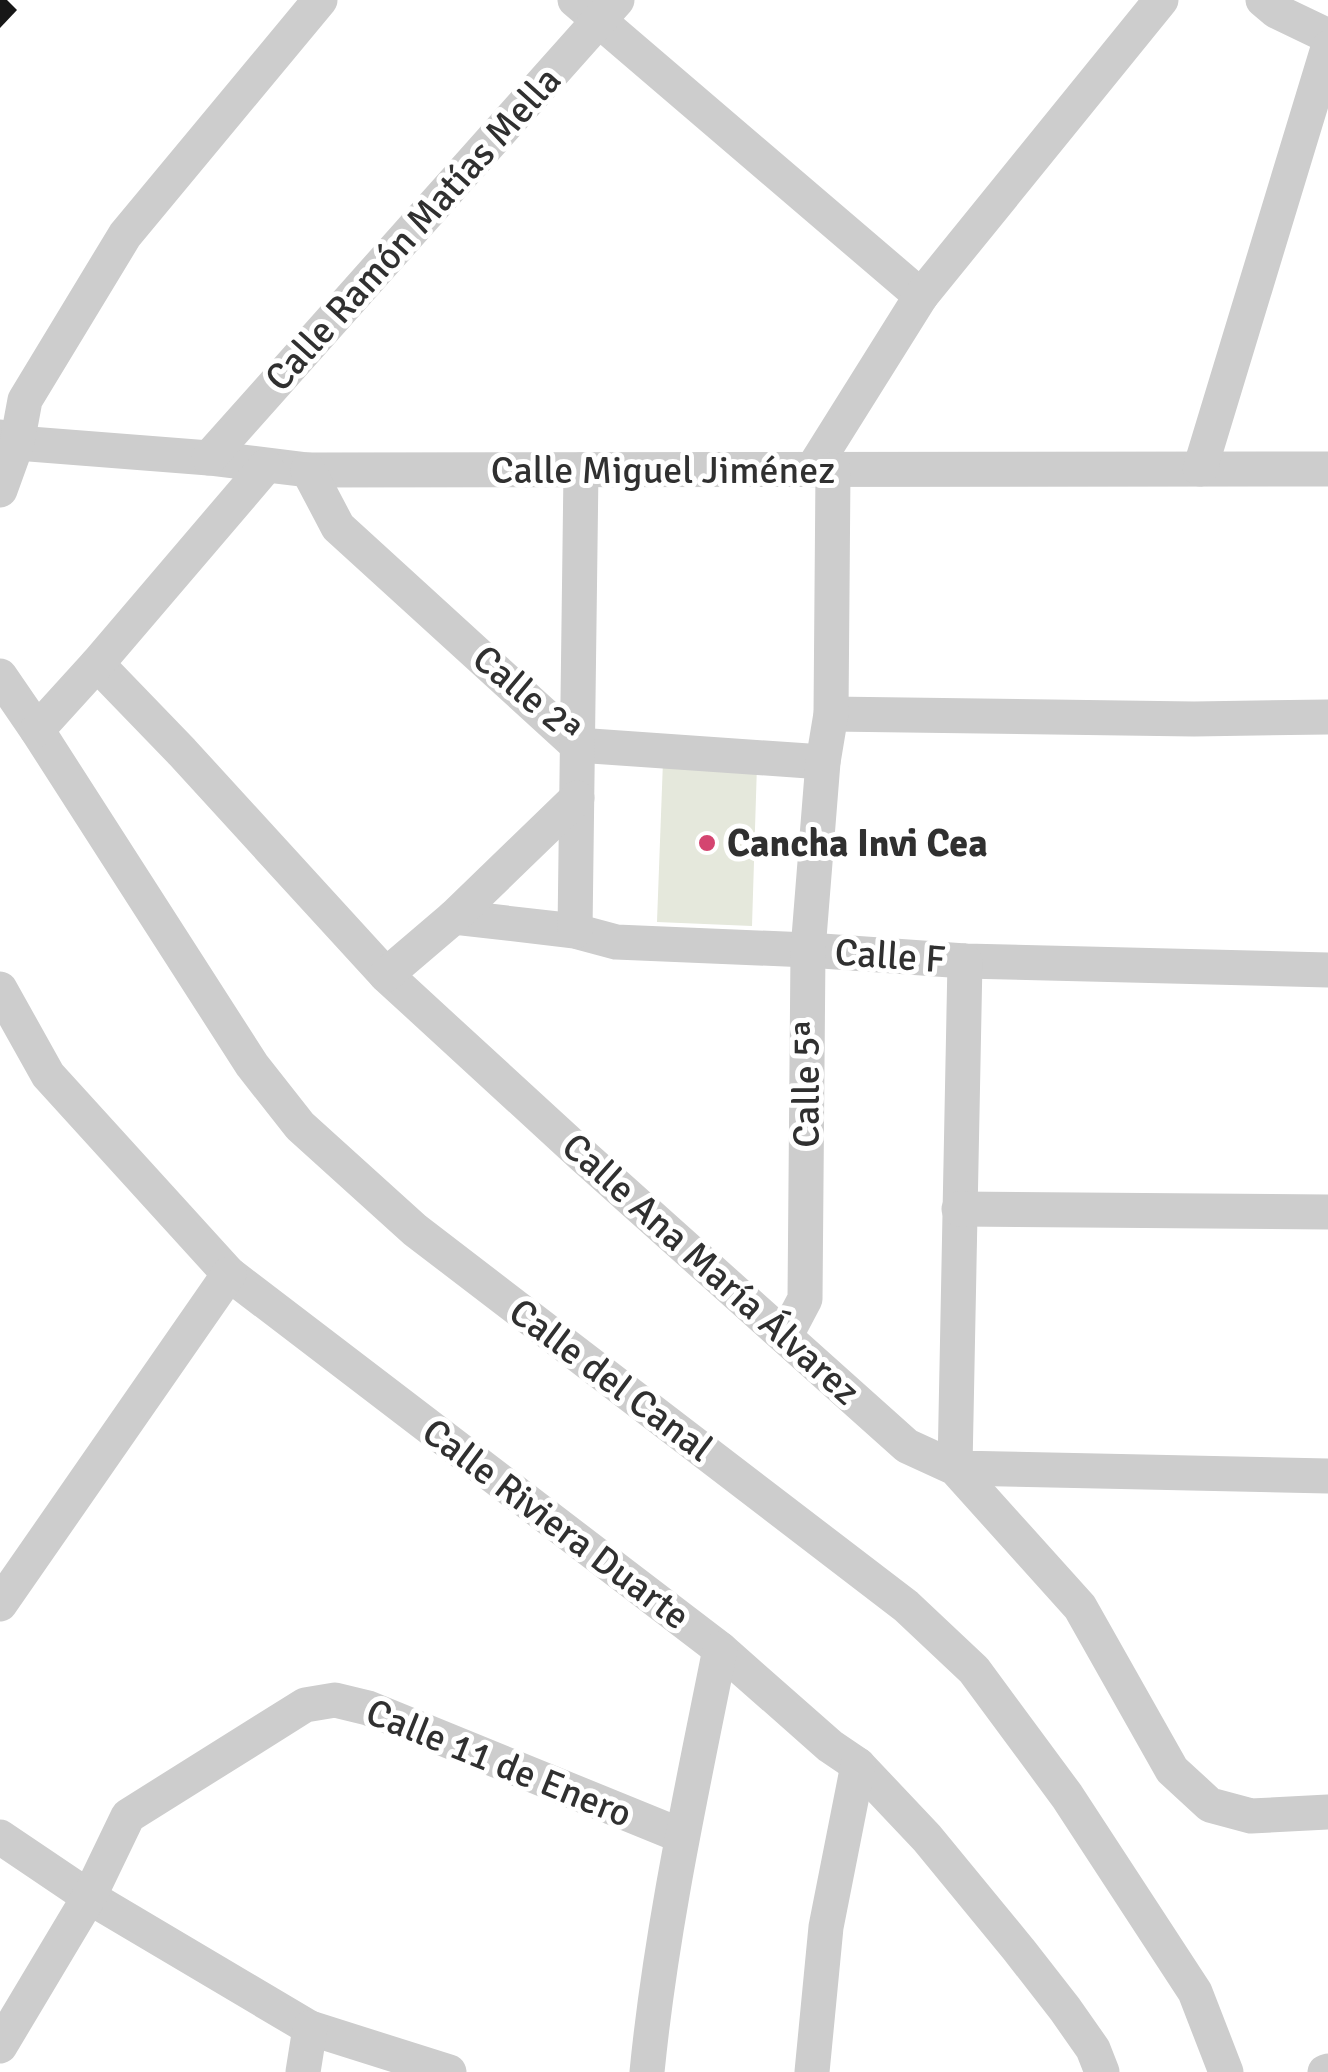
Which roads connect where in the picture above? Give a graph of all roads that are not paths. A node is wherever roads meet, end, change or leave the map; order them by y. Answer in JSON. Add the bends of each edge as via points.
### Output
{"nodes":[{"id":1,"x":320,"y":0,"type":"edge"},
{"id":2,"x":1160,"y":0,"type":"edge"},
{"id":3,"x":1263,"y":0,"type":"edge"},
{"id":4,"x":597,"y":7,"type":"edge"},
{"id":5,"x":1328,"y":36,"type":"edge"},
{"id":6,"x":1328,"y":48,"type":"edge"},
{"id":7,"x":920,"y":296,"type":"junction"},
{"id":8,"x":8,"y":440,"type":"edge"},
{"id":9,"x":209,"y":458,"type":"junction"},
{"id":10,"x":266,"y":466,"type":"junction"},
{"id":11,"x":1200,"y":469,"type":"junction"},
{"id":12,"x":1328,"y":469,"type":"edge"},
{"id":13,"x":308,"y":470,"type":"junction"},
{"id":14,"x":582,"y":470,"type":"junction"},
{"id":15,"x":823,"y":470,"type":"junction"},
{"id":16,"x":0,"y":490,"type":"edge"},
{"id":17,"x":98,"y":664,"type":"junction"},
{"id":18,"x":0,"y":676,"type":"edge"},
{"id":19,"x":831,"y":714,"type":"junction"},
{"id":20,"x":1328,"y":717,"type":"edge"},
{"id":21,"x":37,"y":730,"type":"junction"},
{"id":22,"x":577,"y":745,"type":"junction"},
{"id":23,"x":823,"y":762,"type":"junction"},
{"id":24,"x":577,"y":798,"type":"junction"},
{"id":25,"x":454,"y":917,"type":"junction"},
{"id":26,"x":575,"y":930,"type":"junction"},
{"id":27,"x":808,"y":950,"type":"junction"},
{"id":28,"x":965,"y":961,"type":"junction"},
{"id":29,"x":1328,"y":970,"type":"edge"},
{"id":30,"x":386,"y":975,"type":"junction"},
{"id":31,"x":1,"y":994,"type":"edge"},
{"id":32,"x":958,"y":1208,"type":"junction"},
{"id":33,"x":1328,"y":1212,"type":"edge"},
{"id":34,"x":229,"y":1274,"type":"junction"},
{"id":35,"x":786,"y":1335,"type":"junction"},
{"id":36,"x":955,"y":1468,"type":"junction"},
{"id":37,"x":1328,"y":1476,"type":"edge"},
{"id":38,"x":0,"y":1604,"type":"edge"},
{"id":39,"x":720,"y":1649,"type":"junction"},
{"id":40,"x":858,"y":1765,"type":"junction"},
{"id":41,"x":1328,"y":1812,"type":"edge"},
{"id":42,"x":682,"y":1836,"type":"junction"},
{"id":43,"x":0,"y":1837,"type":"edge"},
{"id":44,"x":89,"y":1896,"type":"junction"},
{"id":45,"x":310,"y":2028,"type":"junction"},
{"id":46,"x":0,"y":2046,"type":"edge"},
{"id":47,"x":303,"y":2072,"type":"edge"},
{"id":48,"x":449,"y":2072,"type":"edge"},
{"id":49,"x":647,"y":2072,"type":"edge"},
{"id":50,"x":812,"y":2072,"type":"edge"},
{"id":51,"x":1102,"y":2072,"type":"edge"},
{"id":52,"x":1226,"y":2072,"type":"edge"}],
"edges":[{"from":1,"to":8,"type":"street","via":[[125,235],[25,400]]},
{"from":2,"to":7,"type":"street"},
{"from":3,"to":5,"type":"street"},
{"from":4,"to":7,"type":"street"},
{"from":4,"to":9,"type":"street","name":"Calle Ramón Matías Mella"},
{"from":6,"to":11,"type":"street"},
{"from":7,"to":15,"type":"street"},
{"from":8,"to":9,"type":"street","name":"Calle Miguel Jiménez"},
{"from":8,"to":16,"type":"street"},
{"from":9,"to":10,"type":"street","name":"Calle Miguel Jiménez"},
{"from":10,"to":13,"type":"street","name":"Calle Miguel Jiménez"},
{"from":10,"to":17,"type":"street"},
{"from":11,"to":12,"type":"street","name":"Calle Miguel Jiménez"},
{"from":11,"to":15,"type":"street","name":"Calle Miguel Jiménez"},
{"from":13,"to":14,"type":"street","name":"Calle Miguel Jiménez"},
{"from":13,"to":22,"type":"street","name":"Calle 2ª","via":[[338,526]]},
{"from":14,"to":15,"type":"street","name":"Calle Miguel Jiménez"},
{"from":14,"to":22,"type":"street"},
{"from":15,"to":19,"type":"street","name":"Calle 5ª"},
{"from":17,"to":21,"type":"street"},
{"from":17,"to":30,"type":"street","name":"Calle Ana María Álvarez"},
{"from":18,"to":21,"type":"street","name":"Calle del Canal"},
{"from":19,"to":20,"type":"street"},
{"from":19,"to":23,"type":"street","name":"Calle 5ª"},
{"from":21,"to":52,"type":"street","name":"Calle del Canal","via":[[252,1065],[300,1126],[415,1230],[906,1606],[974,1670],[1067,1796],[1195,1992]]},
{"from":22,"to":23,"type":"street","name":"Calle 2ª"},
{"from":22,"to":24,"type":"street"},
{"from":23,"to":27,"type":"street","name":"Calle 5ª"},
{"from":24,"to":25,"type":"street"},
{"from":24,"to":26,"type":"street"},
{"from":25,"to":26,"type":"street","name":"Calle F"},
{"from":25,"to":30,"type":"street"},
{"from":26,"to":27,"type":"street","name":"Calle F","via":[[616,942]]},
{"from":27,"to":28,"type":"street","name":"Calle F"},
{"from":27,"to":35,"type":"street","name":"Calle 5ª","via":[[805,1299]]},
{"from":28,"to":29,"type":"street","name":"Calle F"},
{"from":28,"to":32,"type":"street"},
{"from":30,"to":35,"type":"street","name":"Calle Ana María Álvarez"},
{"from":31,"to":34,"type":"street","name":"Calle Riviera Duarte","via":[[48,1075]]},
{"from":32,"to":33,"type":"street"},
{"from":32,"to":36,"type":"street"},
{"from":34,"to":38,"type":"street"},
{"from":34,"to":39,"type":"street","name":"Calle Riviera Duarte"},
{"from":35,"to":36,"type":"street","name":"Calle Ana María Álvarez","via":[[907,1446]]},
{"from":36,"to":37,"type":"street"},
{"from":36,"to":41,"type":"street","name":"Calle Ana María Álvarez","via":[[1080,1608],[1172,1770],[1210,1805],[1251,1816]]},
{"from":39,"to":40,"type":"street","name":"Calle Riviera Duarte"},
{"from":39,"to":42,"type":"street"},
{"from":40,"to":50,"type":"street","via":[[826,1926]]},
{"from":40,"to":51,"type":"street","name":"Calle Riviera Duarte","via":[[1020,1950],[1084,2035]]},
{"from":42,"to":44,"type":"street","name":"Calle 11 de Enero","via":[[335,1700],[305,1705],[128,1816]]},
{"from":42,"to":49,"type":"street"},
{"from":43,"to":44,"type":"street"},
{"from":44,"to":45,"type":"street"},
{"from":44,"to":46,"type":"street","name":"Calle 11 de Enero"},
{"from":45,"to":47,"type":"street"},
{"from":45,"to":48,"type":"street"}]}
